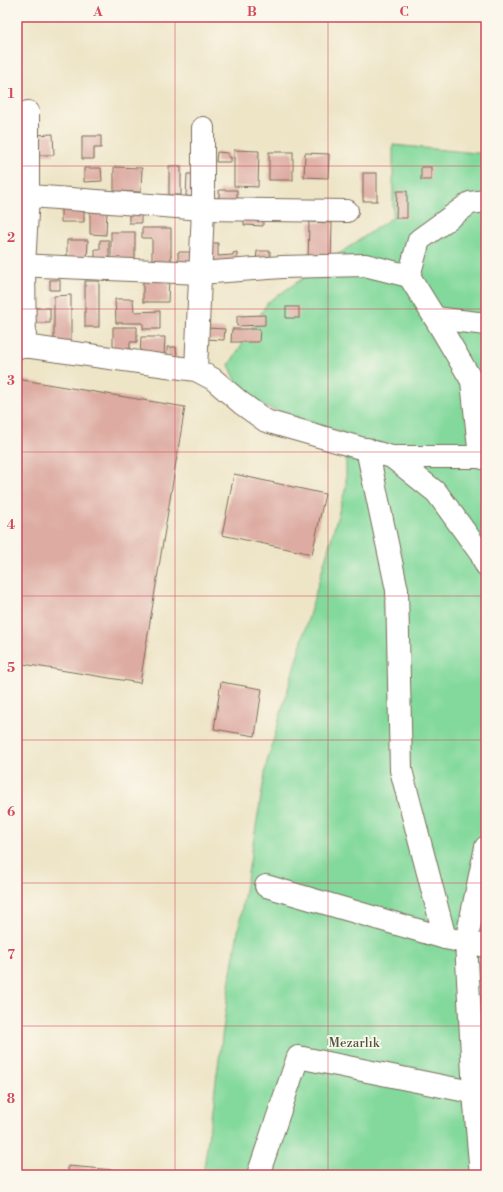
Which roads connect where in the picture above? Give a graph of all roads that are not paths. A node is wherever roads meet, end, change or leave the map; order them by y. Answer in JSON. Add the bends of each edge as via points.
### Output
{"nodes":[{"id":1,"x":28,"y":112,"type":"dead end"},
{"id":2,"x":203,"y":128,"type":"dead end"},
{"id":3,"x":23,"y":195,"type":"edge"},
{"id":4,"x":486,"y":201,"type":"edge"},
{"id":5,"x":203,"y":208,"type":"junction"},
{"id":6,"x":347,"y":211,"type":"dead end"},
{"id":7,"x":21,"y":266,"type":"edge"},
{"id":8,"x":200,"y":273,"type":"junction"},
{"id":9,"x":409,"y":276,"type":"junction"},
{"id":10,"x":436,"y":318,"type":"junction"},
{"id":11,"x":486,"y":324,"type":"edge"},
{"id":12,"x":21,"y":346,"type":"edge"},
{"id":13,"x":196,"y":370,"type":"junction"},
{"id":14,"x":367,"y":450,"type":"junction"},
{"id":15,"x":392,"y":457,"type":"junction"},
{"id":16,"x":483,"y":458,"type":"edge"},
{"id":17,"x":486,"y":565,"type":"edge"},
{"id":18,"x":486,"y":847,"type":"edge"},
{"id":19,"x":266,"y":886,"type":"dead end"},
{"id":20,"x":445,"y":938,"type":"junction"},
{"id":21,"x":476,"y":944,"type":"edge"},
{"id":22,"x":480,"y":1094,"type":"edge"},
{"id":23,"x":258,"y":1175,"type":"edge"},
{"id":24,"x":481,"y":1175,"type":"edge"}],
"edges":[{"from":1,"to":3,"type":"street"},
{"from":2,"to":5,"type":"street"},
{"from":3,"to":5,"type":"street"},
{"from":3,"to":7,"type":"street"},
{"from":4,"to":9,"type":"street","via":[[470,203],[419,240]]},
{"from":5,"to":6,"type":"street"},
{"from":5,"to":8,"type":"street"},
{"from":7,"to":8,"type":"street"},
{"from":7,"to":12,"type":"street"},
{"from":8,"to":9,"type":"street","via":[[282,267],[365,265]]},
{"from":8,"to":13,"type":"street"},
{"from":9,"to":10,"type":"street"},
{"from":10,"to":11,"type":"street"},
{"from":10,"to":16,"type":"street","via":[[472,381]]},
{"from":12,"to":13,"type":"street"},
{"from":13,"to":14,"type":"street","via":[[212,379],[266,421]]},
{"from":14,"to":15,"type":"street"},
{"from":14,"to":20,"type":"street","via":[[397,590],[401,770]]},
{"from":15,"to":16,"type":"street"},
{"from":15,"to":17,"type":"street","via":[[438,493]]},
{"from":18,"to":21,"type":"street"},
{"from":19,"to":20,"type":"street"},
{"from":20,"to":21,"type":"street"},
{"from":21,"to":22,"type":"street"},
{"from":22,"to":23,"type":"street","via":[[298,1057]]},
{"from":22,"to":24,"type":"street"}]}
